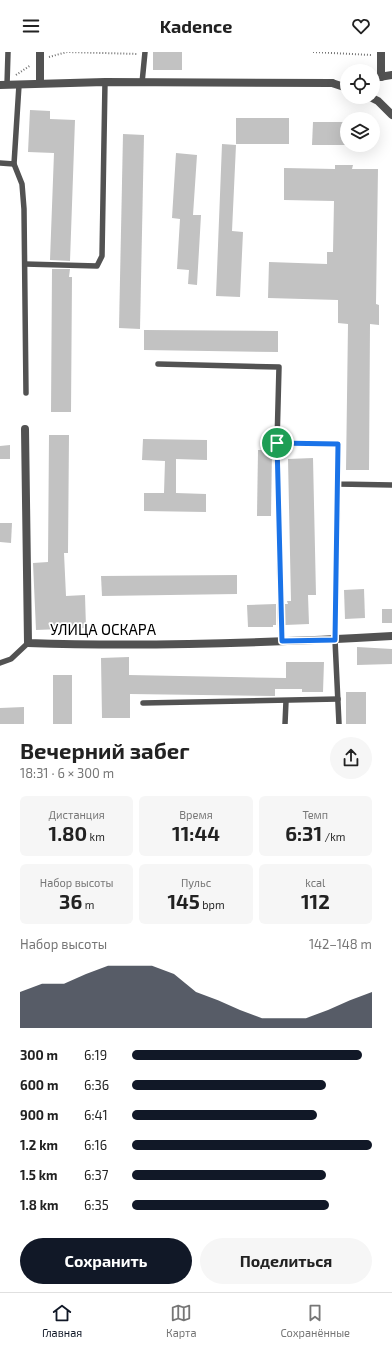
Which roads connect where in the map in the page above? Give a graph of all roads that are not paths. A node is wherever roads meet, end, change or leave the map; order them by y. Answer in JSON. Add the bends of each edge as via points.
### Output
{"nodes":[{"id":1,"x":8,"y":52,"type":"edge"},
{"id":2,"x":145,"y":53,"type":"edge"},
{"id":3,"x":381,"y":54,"type":"edge"},
{"id":4,"x":40,"y":55,"type":"edge"},
{"id":5,"x":379,"y":64,"type":"edge"},
{"id":6,"x":392,"y":75,"type":"edge"},
{"id":7,"x":380,"y":77,"type":"edge"},
{"id":8,"x":105,"y":82,"type":"junction"},
{"id":9,"x":340,"y":82,"type":"edge"},
{"id":10,"x":5,"y":83,"type":"edge"},
{"id":11,"x":40,"y":83,"type":"junction"},
{"id":12,"x":142,"y":83,"type":"junction"},
{"id":13,"x":332,"y":83,"type":"junction"},
{"id":14,"x":19,"y":85,"type":"junction"},
{"id":15,"x":340,"y":86,"type":"edge"},
{"id":16,"x":380,"y":103,"type":"edge"},
{"id":17,"x":392,"y":115,"type":"edge"},
{"id":18,"x":0,"y":163,"type":"edge"},
{"id":19,"x":14,"y":164,"type":"junction"},
{"id":20,"x":25,"y":264,"type":"junction"},
{"id":21,"x":158,"y":364,"type":"dead end"},
{"id":22,"x":26,"y":393,"type":"dead end"},
{"id":23,"x":26,"y":429,"type":"dead end"},
{"id":24,"x":277,"y":443,"type":"junction"},
{"id":25,"x":338,"y":484,"type":"junction"},
{"id":26,"x":392,"y":485,"type":"edge"},
{"id":27,"x":392,"y":636,"type":"edge"},
{"id":28,"x":335,"y":640,"type":"junction"},
{"id":29,"x":282,"y":641,"type":"junction"},
{"id":30,"x":28,"y":643,"type":"junction"},
{"id":31,"x":0,"y":663,"type":"edge"},
{"id":32,"x":338,"y":699,"type":"junction"},
{"id":33,"x":286,"y":701,"type":"junction"},
{"id":34,"x":142,"y":703,"type":"dead end"},
{"id":35,"x":285,"y":724,"type":"edge"},
{"id":36,"x":338,"y":724,"type":"edge"}],
"edges":[{"from":1,"to":10,"type":"lane"},
{"from":2,"to":12,"type":"lane"},
{"from":3,"to":5,"type":"street"},
{"from":4,"to":11,"type":"street"},
{"from":6,"to":7,"type":"street"},
{"from":8,"to":11,"type":"street"},
{"from":8,"to":12,"type":"street"},
{"from":8,"to":20,"type":"lane","via":[[102,256],[97,266]]},
{"from":9,"to":13,"type":"street"},
{"from":10,"to":14,"type":"street"},
{"from":11,"to":14,"type":"street"},
{"from":12,"to":13,"type":"street"},
{"from":13,"to":15,"type":"street"},
{"from":14,"to":19,"type":"lane"},
{"from":16,"to":17,"type":"street"},
{"from":18,"to":19,"type":"lane"},
{"from":19,"to":20,"type":"lane","via":[[22,184]]},
{"from":20,"to":22,"type":"lane"},
{"from":21,"to":24,"type":"lane","via":[[279,368]]},
{"from":23,"to":30,"type":"street","name":"УЛИЦА ОСКАРА"},
{"from":24,"to":25,"type":"lane","via":[[338,444]]},
{"from":24,"to":29,"type":"lane"},
{"from":25,"to":26,"type":"lane"},
{"from":25,"to":28,"type":"lane"},
{"from":27,"to":28,"type":"street","name":"УЛИЦА ОСКАРА"},
{"from":28,"to":29,"type":"street","name":"УЛИЦА ОСКАРА"},
{"from":28,"to":32,"type":"lane"},
{"from":29,"to":30,"type":"street","name":"УЛИЦА ОСКАРА","via":[[106,646]]},
{"from":30,"to":31,"type":"lane","via":[[11,659]]},
{"from":32,"to":33,"type":"lane"},
{"from":32,"to":36,"type":"lane"},
{"from":33,"to":34,"type":"lane"},
{"from":33,"to":35,"type":"lane"}]}
